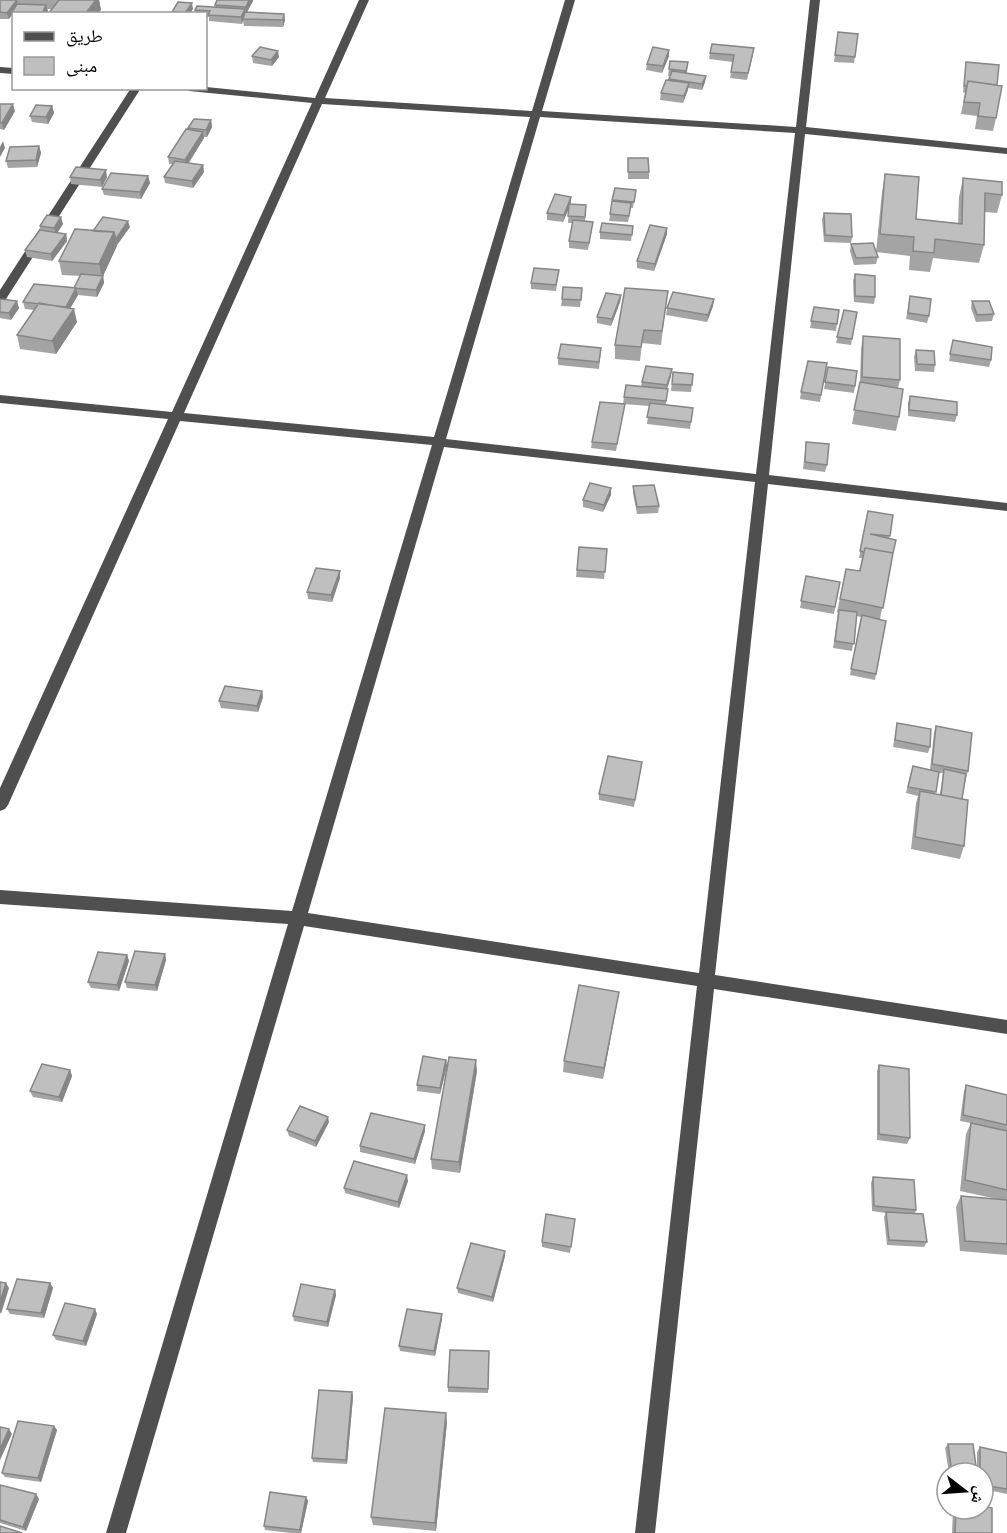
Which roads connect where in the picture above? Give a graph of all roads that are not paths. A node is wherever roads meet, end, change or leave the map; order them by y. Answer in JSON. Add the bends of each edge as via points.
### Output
{"nodes":[{"id":1,"x":364,"y":0,"type":"edge"},
{"id":2,"x":570,"y":0,"type":"edge"},
{"id":3,"x":815,"y":0,"type":"edge"},
{"id":4,"x":135,"y":90,"type":"edge"},
{"id":5,"x":207,"y":90,"type":"edge"},
{"id":6,"x":319,"y":100,"type":"junction"},
{"id":7,"x":536,"y":114,"type":"junction"},
{"id":8,"x":800,"y":130,"type":"junction"},
{"id":9,"x":1007,"y":151,"type":"edge"},
{"id":10,"x":0,"y":299,"type":"edge"},
{"id":11,"x":0,"y":399,"type":"edge"},
{"id":12,"x":175,"y":417,"type":"junction"},
{"id":13,"x":439,"y":442,"type":"junction"},
{"id":14,"x":762,"y":479,"type":"junction"},
{"id":15,"x":1007,"y":507,"type":"edge"},
{"id":16,"x":0,"y":805,"type":"edge"},
{"id":17,"x":0,"y":897,"type":"edge"},
{"id":18,"x":298,"y":918,"type":"junction"},
{"id":19,"x":706,"y":981,"type":"junction"},
{"id":20,"x":1007,"y":1027,"type":"edge"},
{"id":21,"x":116,"y":1533,"type":"edge"},
{"id":22,"x":645,"y":1533,"type":"edge"}],
"edges":[{"from":1,"to":6,"type":"street"},
{"from":2,"to":7,"type":"street"},
{"from":3,"to":8,"type":"street"},
{"from":4,"to":10,"type":"street"},
{"from":5,"to":6,"type":"street"},
{"from":6,"to":7,"type":"street"},
{"from":6,"to":12,"type":"street"},
{"from":7,"to":8,"type":"street"},
{"from":7,"to":13,"type":"street"},
{"from":8,"to":9,"type":"street"},
{"from":8,"to":14,"type":"street"},
{"from":11,"to":12,"type":"street"},
{"from":12,"to":13,"type":"street"},
{"from":12,"to":16,"type":"street"},
{"from":13,"to":14,"type":"street"},
{"from":13,"to":18,"type":"street"},
{"from":14,"to":15,"type":"street"},
{"from":14,"to":19,"type":"street"},
{"from":17,"to":18,"type":"street"},
{"from":18,"to":19,"type":"street"},
{"from":18,"to":21,"type":"street"},
{"from":19,"to":20,"type":"street"},
{"from":19,"to":22,"type":"street"}]}
